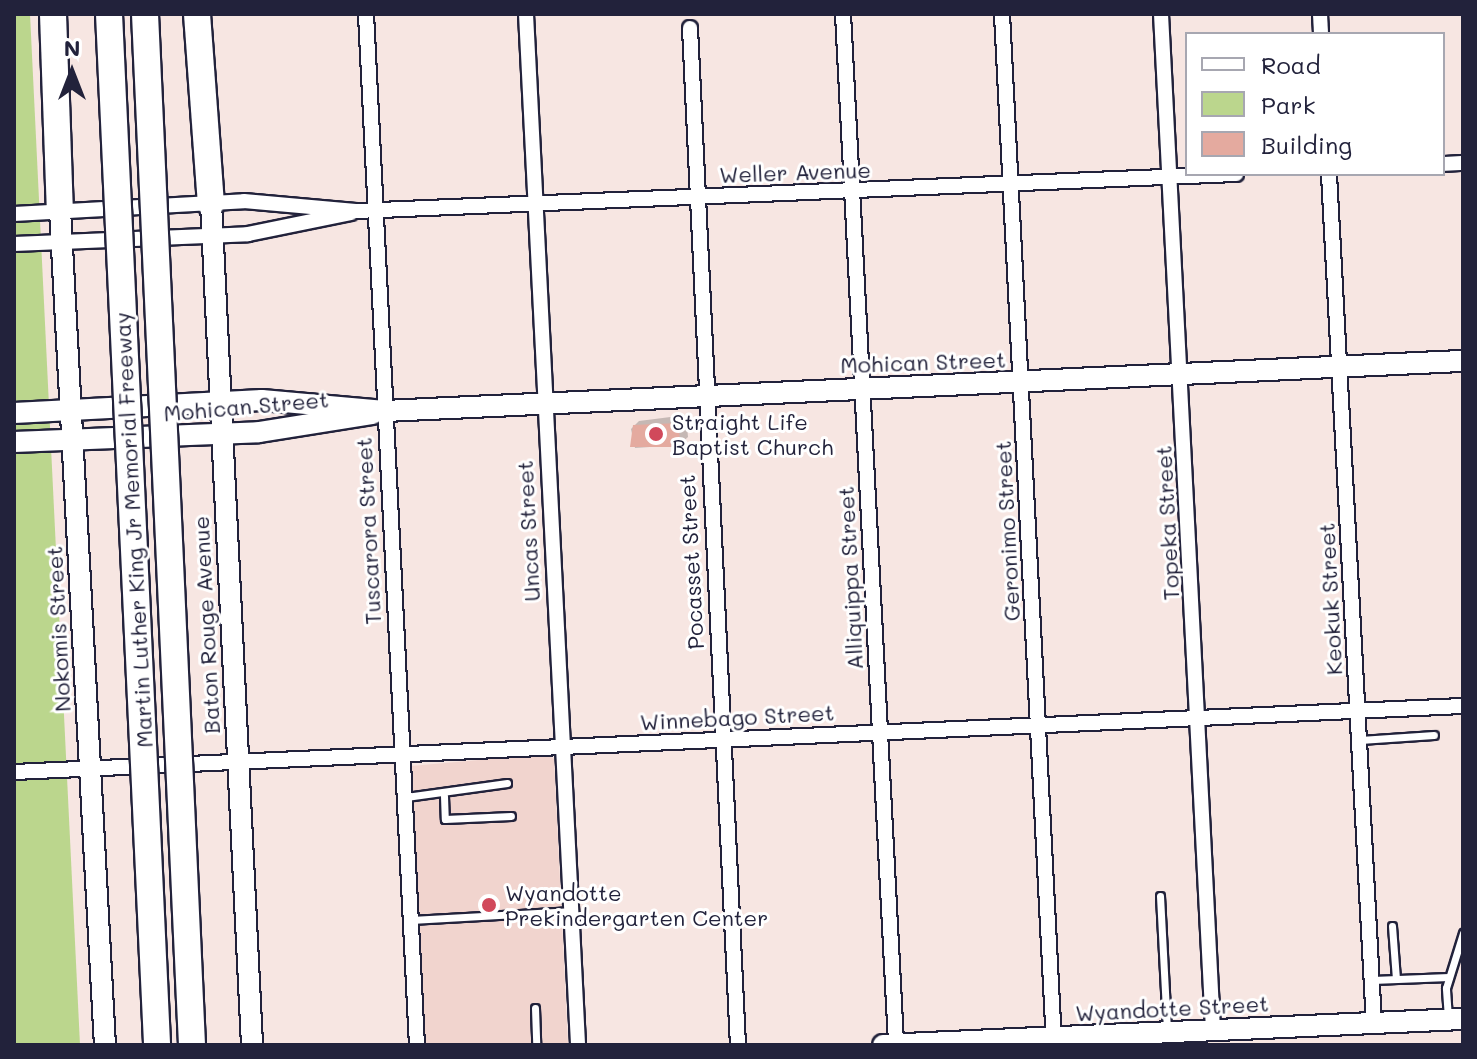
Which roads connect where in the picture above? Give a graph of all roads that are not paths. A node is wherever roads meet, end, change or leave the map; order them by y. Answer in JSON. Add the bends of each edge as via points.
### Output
{"nodes":[{"id":1,"x":53,"y":14,"type":"edge"},
{"id":2,"x":109,"y":14,"type":"edge"},
{"id":3,"x":145,"y":14,"type":"edge"},
{"id":4,"x":197,"y":14,"type":"edge"},
{"id":5,"x":366,"y":14,"type":"edge"},
{"id":6,"x":526,"y":14,"type":"edge"},
{"id":7,"x":843,"y":14,"type":"edge"},
{"id":8,"x":1002,"y":14,"type":"edge"},
{"id":9,"x":1161,"y":14,"type":"edge"},
{"id":10,"x":690,"y":28,"type":"dead end"},
{"id":11,"x":1203,"y":176,"type":"edge"},
{"id":12,"x":1329,"y":176,"type":"edge"},
{"id":13,"x":1170,"y":178,"type":"junction"},
{"id":14,"x":1010,"y":184,"type":"junction"},
{"id":15,"x":852,"y":192,"type":"junction"},
{"id":16,"x":701,"y":198,"type":"junction"},
{"id":17,"x":211,"y":203,"type":"junction"},
{"id":18,"x":535,"y":205,"type":"junction"},
{"id":19,"x":60,"y":210,"type":"junction"},
{"id":20,"x":356,"y":211,"type":"junction"},
{"id":21,"x":375,"y":211,"type":"junction"},
{"id":22,"x":14,"y":214,"type":"edge"},
{"id":23,"x":212,"y":237,"type":"junction"},
{"id":24,"x":14,"y":244,"type":"edge"},
{"id":25,"x":62,"y":244,"type":"junction"},
{"id":26,"x":1463,"y":361,"type":"edge"},
{"id":27,"x":1340,"y":366,"type":"junction"},
{"id":28,"x":1182,"y":374,"type":"junction"},
{"id":29,"x":1021,"y":382,"type":"junction"},
{"id":30,"x":861,"y":389,"type":"junction"},
{"id":31,"x":704,"y":395,"type":"junction"},
{"id":32,"x":218,"y":401,"type":"junction"},
{"id":33,"x":544,"y":403,"type":"junction"},
{"id":34,"x":71,"y":409,"type":"junction"},
{"id":35,"x":385,"y":411,"type":"junction"},
{"id":36,"x":14,"y":413,"type":"edge"},
{"id":37,"x":219,"y":434,"type":"junction"},
{"id":38,"x":14,"y":442,"type":"edge"},
{"id":39,"x":73,"y":442,"type":"junction"},
{"id":40,"x":1463,"y":706,"type":"edge"},
{"id":41,"x":1359,"y":710,"type":"junction"},
{"id":42,"x":1199,"y":718,"type":"junction"},
{"id":43,"x":1040,"y":725,"type":"junction"},
{"id":44,"x":881,"y":732,"type":"junction"},
{"id":45,"x":1434,"y":735,"type":"dead end"},
{"id":46,"x":722,"y":739,"type":"junction"},
{"id":47,"x":1360,"y":740,"type":"junction"},
{"id":48,"x":561,"y":748,"type":"junction"},
{"id":49,"x":401,"y":754,"type":"junction"},
{"id":50,"x":238,"y":762,"type":"junction"},
{"id":51,"x":89,"y":769,"type":"junction"},
{"id":52,"x":14,"y":772,"type":"edge"},
{"id":53,"x":507,"y":783,"type":"dead end"},
{"id":54,"x":444,"y":796,"type":"junction"},
{"id":55,"x":404,"y":797,"type":"junction"},
{"id":56,"x":511,"y":816,"type":"dead end"},
{"id":57,"x":1160,"y":896,"type":"dead end"},
{"id":58,"x":570,"y":911,"type":"junction"},
{"id":59,"x":410,"y":920,"type":"junction"},
{"id":60,"x":1392,"y":926,"type":"dead end"},
{"id":61,"x":1463,"y":933,"type":"edge"},
{"id":62,"x":1449,"y":977,"type":"junction"},
{"id":63,"x":1396,"y":979,"type":"junction"},
{"id":64,"x":1372,"y":980,"type":"junction"},
{"id":65,"x":535,"y":1008,"type":"dead end"},
{"id":66,"x":1455,"y":1019,"type":"edge"},
{"id":67,"x":1374,"y":1023,"type":"junction"},
{"id":68,"x":1167,"y":1032,"type":"junction"},
{"id":69,"x":1225,"y":1035,"type":"edge"},
{"id":70,"x":1054,"y":1041,"type":"edge"},
{"id":71,"x":896,"y":1044,"type":"edge"},
{"id":72,"x":105,"y":1045,"type":"edge"},
{"id":73,"x":157,"y":1045,"type":"edge"},
{"id":74,"x":192,"y":1045,"type":"edge"},
{"id":75,"x":252,"y":1045,"type":"edge"},
{"id":76,"x":417,"y":1045,"type":"edge"},
{"id":77,"x":536,"y":1045,"type":"edge"},
{"id":78,"x":578,"y":1045,"type":"edge"},
{"id":79,"x":738,"y":1045,"type":"edge"},
{"id":80,"x":883,"y":1045,"type":"edge"}],
"edges":[{"from":1,"to":19,"type":"highway"},
{"from":2,"to":73,"type":"highway","name":"Martin Luther King Jr Memorial Freeway","bridge":true},
{"from":3,"to":74,"type":"highway","name":"Martin Luther King Jr Memorial Freeway","bridge":true},
{"from":4,"to":17,"type":"highway"},
{"from":5,"to":21,"type":"street","name":"Tuscarora Street"},
{"from":6,"to":18,"type":"street","name":"Uncas Street"},
{"from":7,"to":15,"type":"street","name":"Alliquippa Street"},
{"from":8,"to":14,"type":"street","name":"Geronimo Street"},
{"from":9,"to":13,"type":"street","name":"Topeka Street"},
{"from":10,"to":16,"type":"street","name":"Pocasset Street"},
{"from":11,"to":13,"type":"street","name":"Weller Avenue"},
{"from":12,"to":27,"type":"street","name":"Keokuk Street"},
{"from":13,"to":14,"type":"street","name":"Weller Avenue"},
{"from":13,"to":28,"type":"street","name":"Topeka Street"},
{"from":14,"to":15,"type":"street","name":"Weller Avenue"},
{"from":14,"to":29,"type":"street","name":"Geronimo Street"},
{"from":15,"to":16,"type":"street","name":"Weller Avenue"},
{"from":15,"to":30,"type":"street","name":"Alliquippa Street"},
{"from":16,"to":18,"type":"street","name":"Weller Avenue"},
{"from":16,"to":31,"type":"street","name":"Pocasset Street"},
{"from":17,"to":19,"type":"street","name":"Weller Avenue"},
{"from":17,"to":20,"type":"street","name":"Weller Avenue"},
{"from":17,"to":23,"type":"street","name":"Baton Rouge Avenue"},
{"from":18,"to":21,"type":"street","name":"Weller Avenue"},
{"from":18,"to":33,"type":"street","name":"Uncas Street"},
{"from":19,"to":22,"type":"street","name":"Weller Avenue"},
{"from":19,"to":25,"type":"street","name":"Nokomis Street"},
{"from":20,"to":21,"type":"street","name":"Weller Avenue"},
{"from":20,"to":23,"type":"street","name":"Weller Avenue","via":[[319,224]]},
{"from":21,"to":35,"type":"street","name":"Tuscarora Street"},
{"from":23,"to":25,"type":"street","name":"Weller Avenue"},
{"from":23,"to":32,"type":"street","name":"Baton Rouge Avenue"},
{"from":24,"to":25,"type":"street","name":"Weller Avenue"},
{"from":25,"to":34,"type":"street","name":"Nokomis Street"},
{"from":26,"to":27,"type":"street","name":"Mohican Street"},
{"from":27,"to":28,"type":"street","name":"Mohican Street"},
{"from":27,"to":41,"type":"street","name":"Keokuk Street"},
{"from":28,"to":29,"type":"street","name":"Mohican Street"},
{"from":28,"to":42,"type":"street","name":"Topeka Street"},
{"from":29,"to":30,"type":"street","name":"Mohican Street"},
{"from":29,"to":43,"type":"street","name":"Geronimo Street"},
{"from":30,"to":31,"type":"street","name":"Mohican Street"},
{"from":30,"to":44,"type":"street","name":"Alliquippa Street"},
{"from":31,"to":33,"type":"street","name":"Mohican Street"},
{"from":31,"to":46,"type":"street","name":"Pocasset Street"},
{"from":32,"to":34,"type":"street","name":"Mohican Street"},
{"from":32,"to":35,"type":"street","name":"Mohican Street"},
{"from":32,"to":37,"type":"street","name":"Baton Rouge Avenue"},
{"from":33,"to":35,"type":"street","name":"Mohican Street"},
{"from":33,"to":48,"type":"street","name":"Uncas Street"},
{"from":34,"to":36,"type":"street","name":"Mohican Street"},
{"from":34,"to":39,"type":"street","name":"Nokomis Street"},
{"from":35,"to":37,"type":"street","name":"Mohican Street"},
{"from":35,"to":49,"type":"street","name":"Tuscarora Street"},
{"from":37,"to":39,"type":"street","name":"Mohican Street"},
{"from":37,"to":50,"type":"street","name":"Baton Rouge Avenue"},
{"from":38,"to":39,"type":"street","name":"Mohican Street"},
{"from":39,"to":51,"type":"street","name":"Nokomis Street"},
{"from":40,"to":41,"type":"street","name":"Winnebago Street"},
{"from":41,"to":42,"type":"street","name":"Winnebago Street"},
{"from":41,"to":47,"type":"street","name":"Keokuk Street"},
{"from":42,"to":43,"type":"street","name":"Winnebago Street"},
{"from":42,"to":69,"type":"street","name":"Topeka Street"},
{"from":43,"to":44,"type":"street","name":"Winnebago Street"},
{"from":43,"to":70,"type":"street","name":"Geronimo Street"},
{"from":44,"to":46,"type":"street","name":"Winnebago Street"},
{"from":44,"to":71,"type":"street","name":"Alliquippa Street"},
{"from":45,"to":47,"type":"lane"},
{"from":46,"to":48,"type":"street","name":"Winnebago Street"},
{"from":46,"to":79,"type":"street","name":"Pocasset Street"},
{"from":47,"to":64,"type":"street","name":"Keokuk Street"},
{"from":48,"to":49,"type":"street","name":"Winnebago Street"},
{"from":48,"to":58,"type":"street","name":"Uncas Street"},
{"from":49,"to":50,"type":"street","name":"Winnebago Street"},
{"from":49,"to":55,"type":"street","name":"Tuscarora Street"},
{"from":50,"to":51,"type":"street","name":"Winnebago Street"},
{"from":50,"to":75,"type":"street","name":"Baton Rouge Avenue"},
{"from":51,"to":52,"type":"street","name":"Winnebago Street"},
{"from":51,"to":72,"type":"street","name":"Nokomis Street"},
{"from":53,"to":54,"type":"lane","via":[[443,786]]},
{"from":54,"to":55,"type":"lane"},
{"from":54,"to":56,"type":"lane","via":[[445,819]]},
{"from":55,"to":59,"type":"street","name":"Tuscarora Street"},
{"from":57,"to":68,"type":"lane"},
{"from":58,"to":59,"type":"lane"},
{"from":58,"to":78,"type":"street","name":"Uncas Street"},
{"from":59,"to":76,"type":"street","name":"Tuscarora Street"},
{"from":60,"to":63,"type":"lane"},
{"from":61,"to":62,"type":"lane"},
{"from":62,"to":63,"type":"lane"},
{"from":62,"to":66,"type":"lane"},
{"from":63,"to":64,"type":"lane"},
{"from":64,"to":67,"type":"street","name":"Keokuk Street"},
{"from":65,"to":77,"type":"lane"},
{"from":66,"to":67,"type":"street","name":"Wyandotte Street"},
{"from":67,"to":69,"type":"street","name":"Wyandotte Street"},
{"from":68,"to":69,"type":"street","name":"Wyandotte Street"},
{"from":68,"to":70,"type":"street","name":"Wyandotte Street"},
{"from":70,"to":71,"type":"street","name":"Wyandotte Street"},
{"from":71,"to":80,"type":"street","name":"Wyandotte Street"}]}
